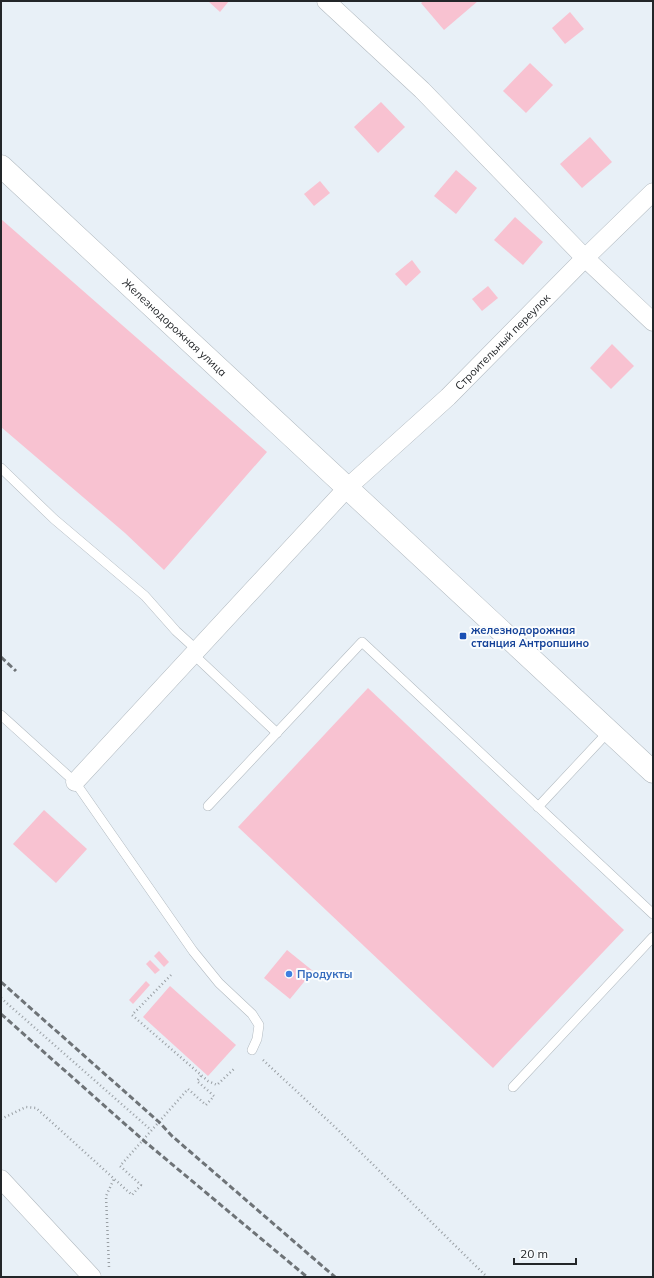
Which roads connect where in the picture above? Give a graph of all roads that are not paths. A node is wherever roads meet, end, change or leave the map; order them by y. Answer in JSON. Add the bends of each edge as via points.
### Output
{"nodes":[{"id":1,"x":330,"y":2,"type":"edge"},
{"id":2,"x":1,"y":166,"type":"edge"},
{"id":3,"x":653,"y":192,"type":"edge"},
{"id":4,"x":584,"y":258,"type":"junction"},
{"id":5,"x":653,"y":322,"type":"edge"},
{"id":6,"x":1,"y":468,"type":"edge"},
{"id":7,"x":348,"y":488,"type":"junction"},
{"id":8,"x":196,"y":653,"type":"junction"},
{"id":9,"x":1,"y":715,"type":"edge"},
{"id":10,"x":609,"y":731,"type":"junction"},
{"id":11,"x":277,"y":733,"type":"junction"},
{"id":12,"x":653,"y":772,"type":"edge"},
{"id":13,"x":75,"y":782,"type":"junction"},
{"id":14,"x":208,"y":806,"type":"dead end"},
{"id":15,"x":538,"y":807,"type":"junction"},
{"id":16,"x":653,"y":914,"type":"edge"},
{"id":17,"x":653,"y":937,"type":"edge"},
{"id":18,"x":252,"y":1050,"type":"road end"},
{"id":19,"x":513,"y":1087,"type":"dead end"},
{"id":20,"x":1,"y":1179,"type":"edge"},
{"id":21,"x":101,"y":1274,"type":"edge"}],
"edges":[{"from":1,"to":4,"type":"street","via":[[422,90]]},
{"from":2,"to":7,"type":"street","name":"Железнодорожная улица"},
{"from":3,"to":4,"type":"street","name":"Строительный переулок"},
{"from":4,"to":5,"type":"street"},
{"from":4,"to":7,"type":"street","name":"Строительный переулок","via":[[448,397]]},
{"from":6,"to":8,"type":"lane","via":[[54,519],[146,596]]},
{"from":7,"to":8,"type":"street","name":"Строительный переулок"},
{"from":7,"to":10,"type":"street","name":"Железнодорожная улица"},
{"from":8,"to":11,"type":"lane"},
{"from":8,"to":13,"type":"street","name":"Строительный переулок"},
{"from":9,"to":13,"type":"lane"},
{"from":10,"to":12,"type":"street","name":"Железнодорожная улица"},
{"from":10,"to":15,"type":"lane"},
{"from":11,"to":14,"type":"lane"},
{"from":11,"to":15,"type":"lane","via":[[362,642]]},
{"from":13,"to":18,"type":"lane","via":[[193,950],[219,983],[252,1014],[258,1025],[257,1039]]},
{"from":15,"to":16,"type":"lane"},
{"from":17,"to":19,"type":"lane"},
{"from":20,"to":21,"type":"street"}]}
